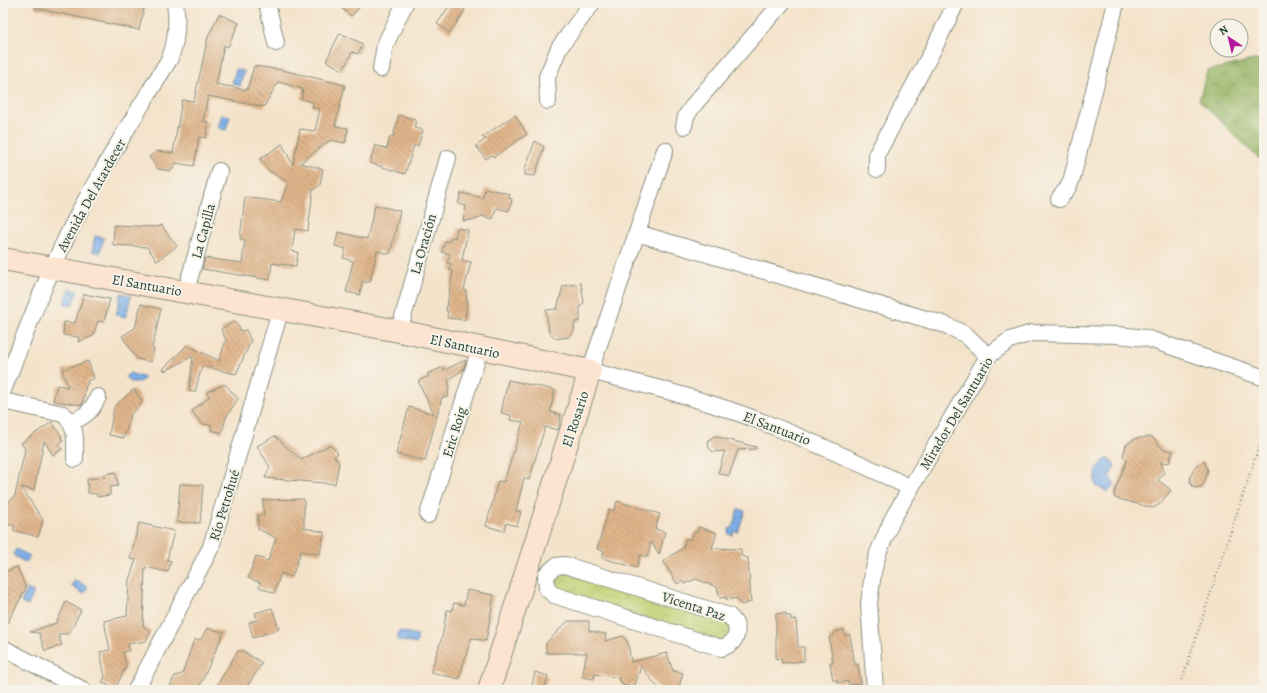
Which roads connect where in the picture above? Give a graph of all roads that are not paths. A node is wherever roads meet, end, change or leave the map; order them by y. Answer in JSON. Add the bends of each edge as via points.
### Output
{"nodes":[{"id":1,"x":175,"y":3,"type":"edge"},
{"id":2,"x":267,"y":3,"type":"edge"},
{"id":3,"x":405,"y":3,"type":"edge"},
{"id":4,"x":592,"y":3,"type":"edge"},
{"id":5,"x":782,"y":3,"type":"edge"},
{"id":6,"x":956,"y":3,"type":"edge"},
{"id":7,"x":1116,"y":3,"type":"edge"},
{"id":8,"x":276,"y":43,"type":"dead end"},
{"id":9,"x":381,"y":69,"type":"dead end"},
{"id":10,"x":548,"y":101,"type":"dead end"},
{"id":11,"x":684,"y":126,"type":"dead end"},
{"id":12,"x":665,"y":150,"type":"dead end"},
{"id":13,"x":448,"y":158,"type":"dead end"},
{"id":14,"x":877,"y":169,"type":"dead end"},
{"id":15,"x":219,"y":171,"type":"dead end"},
{"id":16,"x":1058,"y":199,"type":"dead end"},
{"id":17,"x":636,"y":233,"type":"junction"},
{"id":18,"x":3,"y":259,"type":"edge"},
{"id":19,"x":52,"y":268,"type":"junction"},
{"id":20,"x":186,"y":291,"type":"junction"},
{"id":21,"x":281,"y":308,"type":"junction"},
{"id":22,"x":399,"y":331,"type":"junction"},
{"id":23,"x":480,"y":349,"type":"junction"},
{"id":24,"x":988,"y":356,"type":"junction"},
{"id":25,"x":590,"y":371,"type":"junction"},
{"id":26,"x":1262,"y":377,"type":"dead end"},
{"id":27,"x":3,"y":390,"type":"edge"},
{"id":28,"x":98,"y":397,"type":"dead end"},
{"id":29,"x":3,"y":401,"type":"edge"},
{"id":30,"x":71,"y":421,"type":"junction"},
{"id":31,"x":75,"y":459,"type":"dead end"},
{"id":32,"x":911,"y":488,"type":"junction"},
{"id":33,"x":428,"y":515,"type":"dead end"},
{"id":34,"x":536,"y":572,"type":"junction"},
{"id":35,"x":3,"y":648,"type":"edge"},
{"id":36,"x":76,"y":688,"type":"edge"},
{"id":37,"x":136,"y":690,"type":"edge"},
{"id":38,"x":489,"y":690,"type":"edge"},
{"id":39,"x":875,"y":690,"type":"edge"}],
"edges":[{"from":1,"to":19,"type":"street","name":"Avenida Del Atardecer","via":[[177,32],[170,58],[100,174]]},
{"from":2,"to":8,"type":"street"},
{"from":3,"to":9,"type":"street","via":[[385,44]]},
{"from":4,"to":10,"type":"street","via":[[559,48],[547,77]]},
{"from":5,"to":11,"type":"street","via":[[696,102],[686,116]]},
{"from":6,"to":14,"type":"street","via":[[876,154]]},
{"from":7,"to":16,"type":"street","via":[[1072,178]]},
{"from":12,"to":17,"type":"street","name":"El Rosario"},
{"from":13,"to":22,"type":"street","name":"La Oración"},
{"from":15,"to":20,"type":"street","name":"La Capilla"},
{"from":17,"to":24,"type":"street","via":[[946,325],[966,335]]},
{"from":17,"to":25,"type":"street","name":"El Rosario"},
{"from":18,"to":19,"type":"street","name":"El Santuario"},
{"from":19,"to":20,"type":"street","name":"El Santuario"},
{"from":19,"to":27,"type":"street","name":"Avenida Del Atardecer"},
{"from":20,"to":21,"type":"street","name":"El Santuario"},
{"from":21,"to":22,"type":"street","name":"El Santuario"},
{"from":21,"to":37,"type":"street","name":"Río Petrohué","via":[[211,547]]},
{"from":22,"to":23,"type":"street","name":"El Santuario"},
{"from":23,"to":25,"type":"street","name":"El Santuario"},
{"from":23,"to":33,"type":"street","name":"Eric Roig"},
{"from":24,"to":26,"type":"street","name":"Mirador Del Santuario","via":[[1010,340],[1032,334],[1118,335],[1146,338]]},
{"from":24,"to":32,"type":"street","name":"Mirador Del Santuario"},
{"from":25,"to":32,"type":"street","name":"El Santuario","via":[[692,398],[743,415],[828,448]]},
{"from":25,"to":34,"type":"street","name":"El Rosario"},
{"from":28,"to":30,"type":"street","via":[[93,408],[85,416]]},
{"from":29,"to":30,"type":"street","via":[[63,414]]},
{"from":30,"to":31,"type":"street","via":[[75,438]]},
{"from":32,"to":39,"type":"street","name":"Mirador Del Santuario","via":[[885,535],[873,572],[869,620]]},
{"from":34,"to":34,"type":"street","name":"Vicenta Paz","via":[[545,580],[548,589],[554,595],[722,648],[731,644],[737,635],[736,624],[729,616],[565,565]]},
{"from":34,"to":38,"type":"street","name":"El Rosario"},
{"from":35,"to":36,"type":"street"}]}
